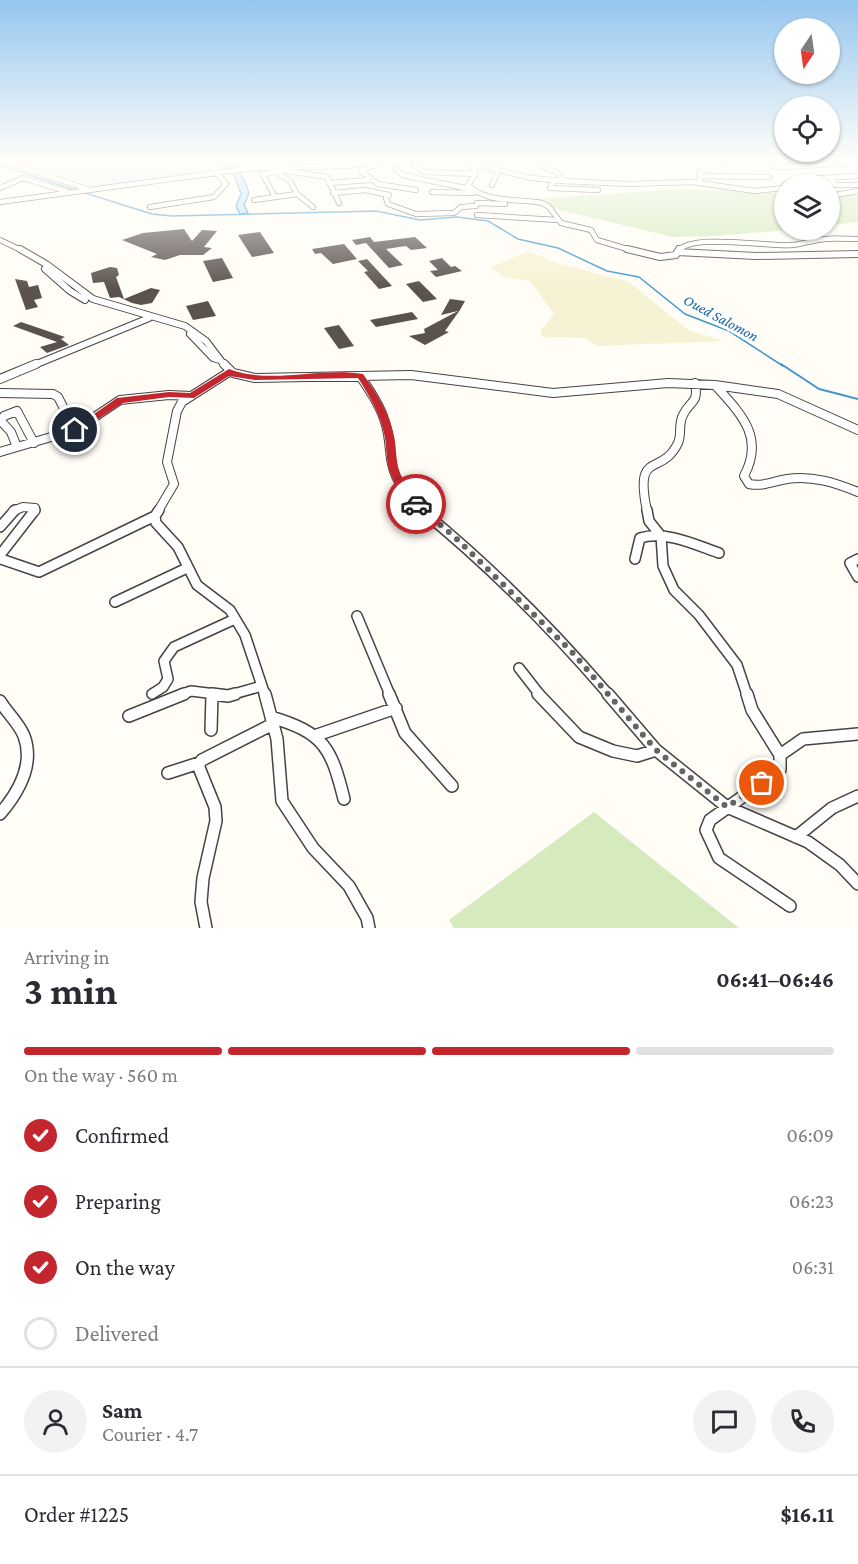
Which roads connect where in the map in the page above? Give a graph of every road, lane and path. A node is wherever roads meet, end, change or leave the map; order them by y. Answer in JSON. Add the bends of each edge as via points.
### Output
{"nodes":[{"id":1,"x":174,"y":203,"type":"edge"},
{"id":2,"x":308,"y":203,"type":"edge"},
{"id":3,"x":388,"y":203,"type":"edge"},
{"id":4,"x":477,"y":203,"type":"edge"},
{"id":5,"x":538,"y":203,"type":"edge"},
{"id":6,"x":150,"y":207,"type":"dead end"},
{"id":7,"x":313,"y":207,"type":"dead end"},
{"id":8,"x":477,"y":215,"type":"dead end"},
{"id":9,"x":557,"y":220,"type":"junction"},
{"id":10,"x":858,"y":239,"type":"edge"},
{"id":11,"x":0,"y":242,"type":"edge"},
{"id":12,"x":677,"y":252,"type":"junction"},
{"id":13,"x":858,"y":254,"type":"edge"},
{"id":14,"x":122,"y":311,"type":"junction"},
{"id":15,"x":149,"y":318,"type":"junction"},
{"id":16,"x":220,"y":360,"type":"junction"},
{"id":17,"x":229,"y":372,"type":"junction"},
{"id":18,"x":360,"y":376,"type":"junction"},
{"id":19,"x":0,"y":379,"type":"edge"},
{"id":20,"x":695,"y":383,"type":"junction"},
{"id":21,"x":716,"y":385,"type":"junction"},
{"id":22,"x":0,"y":393,"type":"edge"},
{"id":23,"x":191,"y":396,"type":"junction"},
{"id":24,"x":75,"y":430,"type":"junction"},
{"id":25,"x":858,"y":430,"type":"edge"},
{"id":26,"x":34,"y":443,"type":"junction"},
{"id":27,"x":17,"y":447,"type":"junction"},
{"id":28,"x":0,"y":452,"type":"edge"},
{"id":29,"x":858,"y":492,"type":"edge"},
{"id":30,"x":155,"y":516,"type":"junction"},
{"id":31,"x":0,"y":527,"type":"edge"},
{"id":32,"x":661,"y":536,"type":"junction"},
{"id":33,"x":719,"y":553,"type":"dead end"},
{"id":34,"x":0,"y":555,"type":"edge"},
{"id":35,"x":635,"y":559,"type":"dead end"},
{"id":36,"x":858,"y":559,"type":"edge"},
{"id":37,"x":187,"y":568,"type":"junction"},
{"id":38,"x":858,"y":578,"type":"edge"},
{"id":39,"x":115,"y":602,"type":"dead end"},
{"id":40,"x":357,"y":616,"type":"dead end"},
{"id":41,"x":235,"y":619,"type":"junction"},
{"id":42,"x":519,"y":669,"type":"dead end"},
{"id":43,"x":262,"y":686,"type":"junction"},
{"id":44,"x":152,"y":694,"type":"dead end"},
{"id":45,"x":212,"y":695,"type":"junction"},
{"id":46,"x":0,"y":701,"type":"edge"},
{"id":47,"x":396,"y":708,"type":"junction"},
{"id":48,"x":129,"y":716,"type":"dead end"},
{"id":49,"x":272,"y":721,"type":"junction"},
{"id":50,"x":211,"y":730,"type":"dead end"},
{"id":51,"x":858,"y":734,"type":"edge"},
{"id":52,"x":317,"y":735,"type":"junction"},
{"id":53,"x":656,"y":750,"type":"junction"},
{"id":54,"x":780,"y":754,"type":"junction"},
{"id":55,"x":199,"y":763,"type":"junction"},
{"id":56,"x":168,"y":773,"type":"dead end"},
{"id":57,"x":452,"y":786,"type":"dead end"},
{"id":58,"x":858,"y":796,"type":"edge"},
{"id":59,"x":344,"y":799,"type":"dead end"},
{"id":60,"x":727,"y":807,"type":"junction"},
{"id":61,"x":0,"y":814,"type":"edge"},
{"id":62,"x":796,"y":837,"type":"junction"},
{"id":63,"x":858,"y":884,"type":"edge"},
{"id":64,"x":790,"y":906,"type":"dead end"},
{"id":65,"x":206,"y":928,"type":"edge"},
{"id":66,"x":369,"y":928,"type":"edge"}],
"edges":[{"from":1,"to":6,"type":"street"},
{"from":2,"to":7,"type":"street"},
{"from":3,"to":4,"type":"street","via":[[416,214],[454,213]]},
{"from":5,"to":9,"type":"street","via":[[552,208]]},
{"from":8,"to":9,"type":"street"},
{"from":9,"to":12,"type":"street","via":[[591,230],[597,240],[612,246],[660,257]]},
{"from":10,"to":12,"type":"street","via":[[824,239],[791,245],[694,243],[683,245]]},
{"from":11,"to":14,"type":"street","via":[[37,263],[78,296]]},
{"from":12,"to":13,"type":"street","via":[[756,256]]},
{"from":14,"to":15,"type":"street"},
{"from":14,"to":16,"type":"street","via":[[188,327],[203,338]]},
{"from":15,"to":16,"type":"street","via":[[182,329]]},
{"from":15,"to":19,"type":"street"},
{"from":16,"to":17,"type":"street"},
{"from":17,"to":18,"type":"street","via":[[255,378]]},
{"from":17,"to":23,"type":"street"},
{"from":18,"to":20,"type":"street","via":[[411,375],[554,393]]},
{"from":18,"to":53,"type":"street","via":[[385,420],[397,479],[419,508],[458,540],[572,652]]},
{"from":20,"to":21,"type":"street"},
{"from":20,"to":32,"type":"street","via":[[697,394],[680,421],[679,442],[667,456],[647,468],[643,478],[649,520]]},
{"from":21,"to":25,"type":"street","via":[[778,394]]},
{"from":21,"to":29,"type":"street","via":[[750,431],[752,459],[744,476],[749,484],[760,487],[799,478]]},
{"from":22,"to":24,"type":"street","via":[[53,394]]},
{"from":23,"to":24,"type":"street","via":[[120,400]]},
{"from":23,"to":30,"type":"street","via":[[177,411],[167,462],[174,484]]},
{"from":24,"to":26,"type":"street"},
{"from":26,"to":27,"type":"street"},
{"from":26,"to":27,"type":"street","via":[[14,411],[1,421]]},
{"from":27,"to":28,"type":"street"},
{"from":30,"to":34,"type":"street","via":[[39,572],[1,559]]},
{"from":30,"to":37,"type":"street","via":[[156,523],[178,547]]},
{"from":31,"to":34,"type":"street","via":[[16,508],[35,508]]},
{"from":32,"to":33,"type":"street"},
{"from":32,"to":35,"type":"street","via":[[645,534],[640,538]]},
{"from":32,"to":54,"type":"street","via":[[663,566],[674,590],[699,615],[737,665],[752,710]]},
{"from":36,"to":38,"type":"street","via":[[850,562]]},
{"from":37,"to":39,"type":"street"},
{"from":37,"to":41,"type":"street","via":[[197,585],[230,610]]},
{"from":40,"to":47,"type":"street"},
{"from":41,"to":43,"type":"street","via":[[245,635]]},
{"from":41,"to":44,"type":"street","via":[[174,647],[164,661],[168,680]]},
{"from":42,"to":53,"type":"street","via":[[579,737],[637,756]]},
{"from":43,"to":45,"type":"street","via":[[228,696]]},
{"from":43,"to":49,"type":"street"},
{"from":45,"to":48,"type":"street","via":[[191,691]]},
{"from":45,"to":50,"type":"street"},
{"from":46,"to":61,"type":"street","via":[[24,736],[27,769],[12,800]]},
{"from":47,"to":52,"type":"street"},
{"from":47,"to":57,"type":"street","via":[[405,733]]},
{"from":49,"to":52,"type":"street","via":[[300,726]]},
{"from":49,"to":55,"type":"street"},
{"from":49,"to":66,"type":"street","via":[[278,739],[282,801],[313,848],[349,886]]},
{"from":51,"to":54,"type":"street","via":[[803,739]]},
{"from":52,"to":59,"type":"street","via":[[333,758]]},
{"from":53,"to":60,"type":"street"},
{"from":54,"to":60,"type":"street","via":[[780,770]]},
{"from":55,"to":56,"type":"street"},
{"from":55,"to":65,"type":"street","via":[[216,821],[203,878],[201,902]]},
{"from":58,"to":62,"type":"street","via":[[832,808]]},
{"from":60,"to":62,"type":"street"},
{"from":60,"to":64,"type":"street","via":[[710,819],[706,830],[719,858]]},
{"from":62,"to":63,"type":"street","via":[[840,865]]}]}
